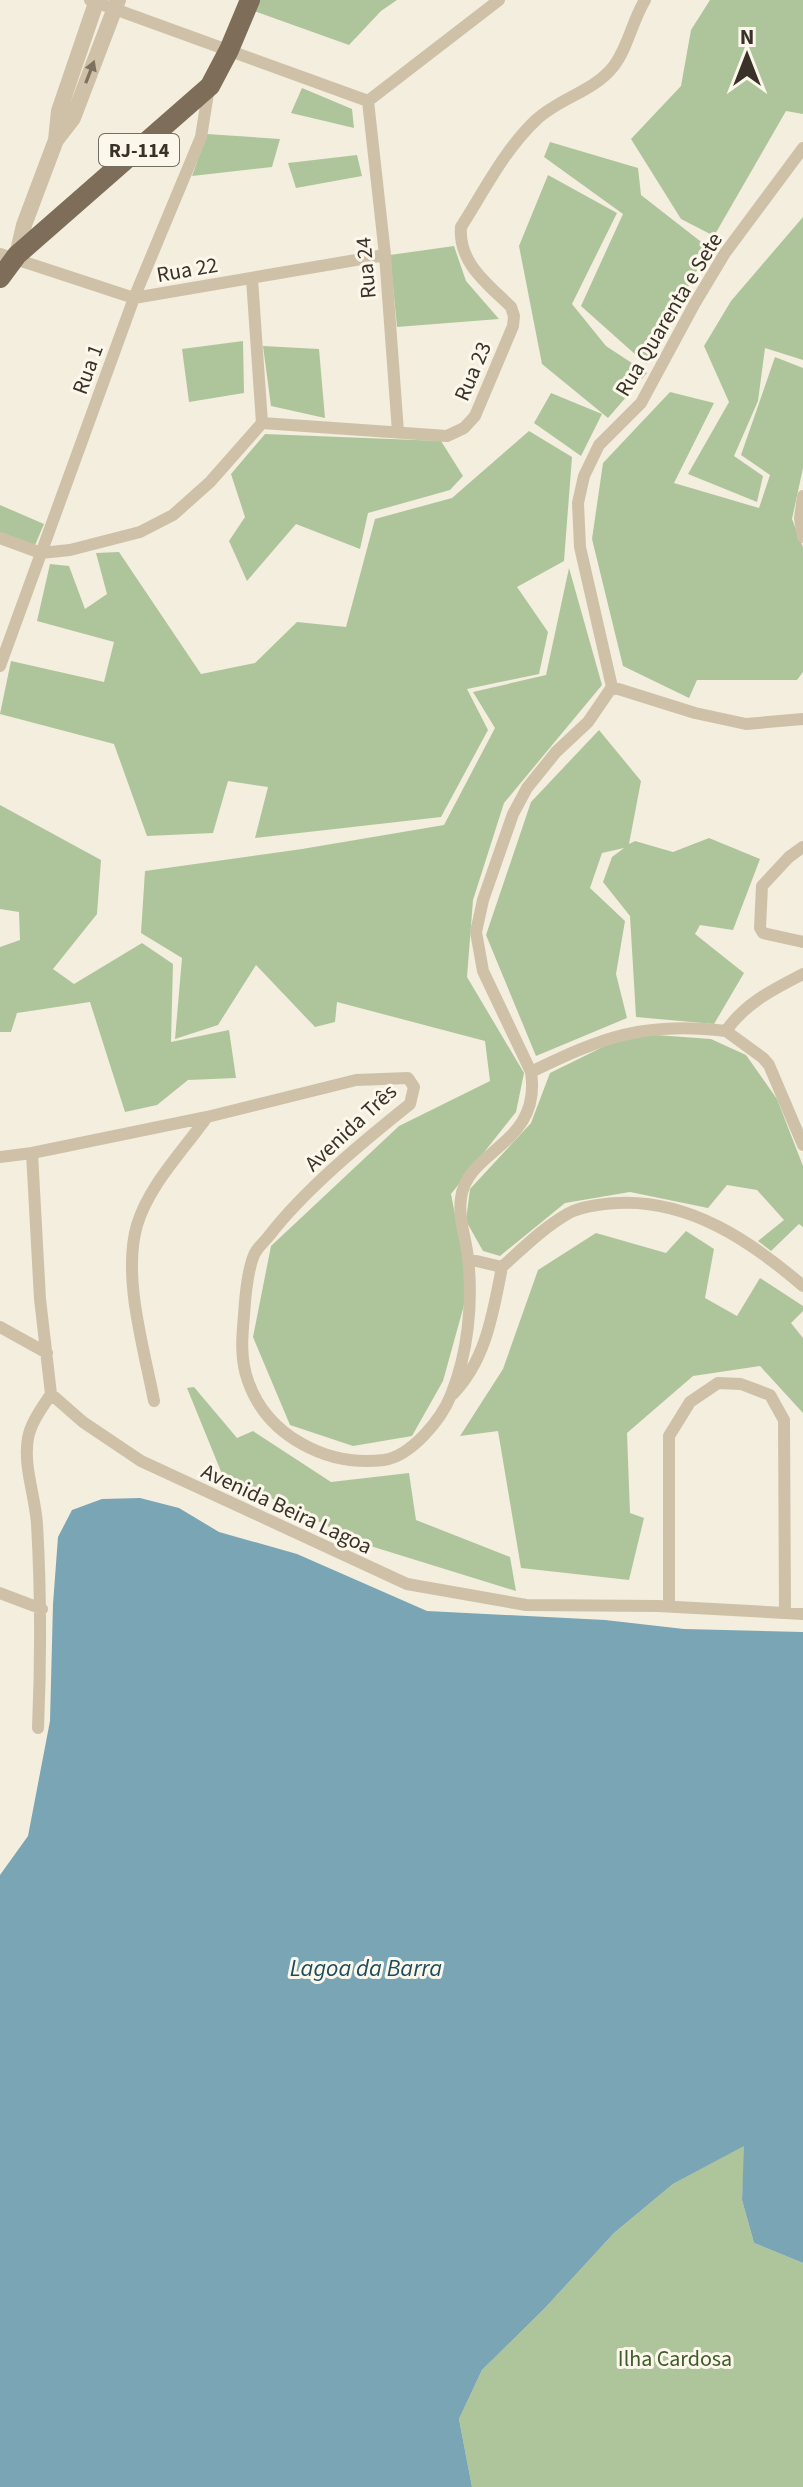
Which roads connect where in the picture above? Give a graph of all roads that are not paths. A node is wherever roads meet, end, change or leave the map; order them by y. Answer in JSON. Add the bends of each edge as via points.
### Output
{"nodes":[{"id":1,"x":250,"y":0,"type":"edge"},
{"id":2,"x":499,"y":0,"type":"edge"},
{"id":3,"x":645,"y":0,"type":"edge"},
{"id":4,"x":104,"y":3,"type":"edge"},
{"id":5,"x":229,"y":50,"type":"junction"},
{"id":6,"x":210,"y":86,"type":"junction"},
{"id":7,"x":368,"y":101,"type":"junction"},
{"id":8,"x":803,"y":148,"type":"edge"},
{"id":9,"x":34,"y":198,"type":"junction"},
{"id":10,"x":53,"y":224,"type":"junction"},
{"id":11,"x":385,"y":255,"type":"junction"},
{"id":12,"x":10,"y":256,"type":"edge"},
{"id":13,"x":0,"y":278,"type":"edge"},
{"id":14,"x":252,"y":279,"type":"junction"},
{"id":15,"x":134,"y":298,"type":"junction"},
{"id":16,"x":262,"y":423,"type":"junction"},
{"id":17,"x":398,"y":432,"type":"junction"},
{"id":18,"x":803,"y":496,"type":"edge"},
{"id":19,"x":803,"y":537,"type":"edge"},
{"id":20,"x":0,"y":538,"type":"edge"},
{"id":21,"x":41,"y":553,"type":"junction"},
{"id":22,"x":0,"y":666,"type":"edge"},
{"id":23,"x":612,"y":687,"type":"junction"},
{"id":24,"x":803,"y":719,"type":"edge"},
{"id":25,"x":803,"y":847,"type":"edge"},
{"id":26,"x":803,"y":942,"type":"edge"},
{"id":27,"x":803,"y":974,"type":"edge"},
{"id":28,"x":726,"y":1031,"type":"junction"},
{"id":29,"x":531,"y":1072,"type":"junction"},
{"id":30,"x":207,"y":1117,"type":"junction"},
{"id":31,"x":803,"y":1145,"type":"edge"},
{"id":32,"x":32,"y":1153,"type":"junction"},
{"id":33,"x":0,"y":1157,"type":"edge"},
{"id":34,"x":468,"y":1259,"type":"junction"},
{"id":35,"x":502,"y":1267,"type":"junction"},
{"id":36,"x":803,"y":1286,"type":"edge"},
{"id":37,"x":0,"y":1327,"type":"edge"},
{"id":38,"x":47,"y":1353,"type":"junction"},
{"id":39,"x":51,"y":1394,"type":"junction"},
{"id":40,"x":451,"y":1397,"type":"junction"},
{"id":41,"x":154,"y":1401,"type":"dead end"},
{"id":42,"x":0,"y":1593,"type":"edge"},
{"id":43,"x":669,"y":1606,"type":"junction"},
{"id":44,"x":42,"y":1609,"type":"junction"},
{"id":45,"x":785,"y":1612,"type":"junction"},
{"id":46,"x":803,"y":1614,"type":"edge"},
{"id":47,"x":38,"y":1728,"type":"dead end"}],
"edges":[{"from":1,"to":5,"type":"main road","number":"RJ-114"},
{"from":2,"to":7,"type":"street"},
{"from":3,"to":17,"type":"street","name":"Rua 23","via":[[614,66],[598,83],[537,118],[461,227],[469,265],[514,316],[475,416],[447,436]]},
{"from":4,"to":5,"type":"street"},
{"from":4,"to":9,"type":"street","via":[[73,118],[56,140]]},
{"from":5,"to":6,"type":"main road","number":"RJ-114"},
{"from":5,"to":7,"type":"street"},
{"from":6,"to":10,"type":"main road","number":"RJ-114"},
{"from":6,"to":15,"type":"street","name":"Rua 1","via":[[201,137]]},
{"from":7,"to":11,"type":"street","name":"Rua 24"},
{"from":8,"to":23,"type":"street","name":"Rua Quarenta e Sete","via":[[725,253],[641,403],[599,445],[584,476],[578,503],[580,547]]},
{"from":9,"to":10,"type":"street"},
{"from":9,"to":12,"type":"street"},
{"from":10,"to":12,"type":"main road","number":"RJ-114"},
{"from":11,"to":14,"type":"street","name":"Rua 22"},
{"from":11,"to":17,"type":"street","name":"Rua 24"},
{"from":12,"to":13,"type":"main road","number":"RJ-114"},
{"from":12,"to":15,"type":"street","name":"Rua 22"},
{"from":14,"to":15,"type":"street","name":"Rua 22"},
{"from":14,"to":16,"type":"street"},
{"from":15,"to":21,"type":"street","name":"Rua 1"},
{"from":16,"to":17,"type":"street","name":"Rua 23"},
{"from":16,"to":21,"type":"street","via":[[173,515],[140,532]]},
{"from":18,"to":19,"type":"street"},
{"from":20,"to":21,"type":"street"},
{"from":21,"to":22,"type":"street","name":"Rua 1"},
{"from":23,"to":24,"type":"street","via":[[746,724]]},
{"from":23,"to":29,"type":"street","via":[[588,722],[527,788],[513,814],[476,932],[483,971]]},
{"from":25,"to":26,"type":"street","via":[[762,886],[760,928],[770,936]]},
{"from":27,"to":28,"type":"street","via":[[763,995]]},
{"from":28,"to":29,"type":"street","via":[[635,1031],[590,1043]]},
{"from":28,"to":31,"type":"street","via":[[769,1065]]},
{"from":29,"to":34,"type":"street","via":[[532,1096],[525,1119],[463,1186],[461,1220]]},
{"from":30,"to":32,"type":"street","name":"Avenida Três"},
{"from":30,"to":40,"type":"street","name":"Avenida Três","via":[[356,1080],[408,1078],[414,1087],[410,1104],[285,1215],[254,1255],[241,1347],[261,1406],[278,1428],[323,1454],[386,1460],[419,1443]]},
{"from":30,"to":41,"type":"street","via":[[158,1182],[138,1222],[132,1250]]},
{"from":32,"to":33,"type":"street"},
{"from":32,"to":38,"type":"street"},
{"from":34,"to":35,"type":"street"},
{"from":34,"to":40,"type":"street","via":[[469,1327]]},
{"from":35,"to":36,"type":"street","via":[[572,1211],[636,1202],[712,1221]]},
{"from":35,"to":40,"type":"street","via":[[485,1341],[472,1373]]},
{"from":37,"to":38,"type":"street"},
{"from":38,"to":39,"type":"street"},
{"from":39,"to":43,"type":"street","name":"Avenida Beira Lagoa","via":[[141,1461],[407,1584],[526,1605]]},
{"from":39,"to":44,"type":"street","via":[[29,1435],[26,1456],[36,1505]]},
{"from":42,"to":44,"type":"street"},
{"from":43,"to":45,"type":"street","name":"Avenida Beira Lagoa"},
{"from":43,"to":45,"type":"street","via":[[669,1436],[690,1402],[718,1383],[741,1384],[770,1395],[784,1420]]},
{"from":44,"to":47,"type":"street"},
{"from":45,"to":46,"type":"street","name":"Avenida Beira Lagoa"}]}
